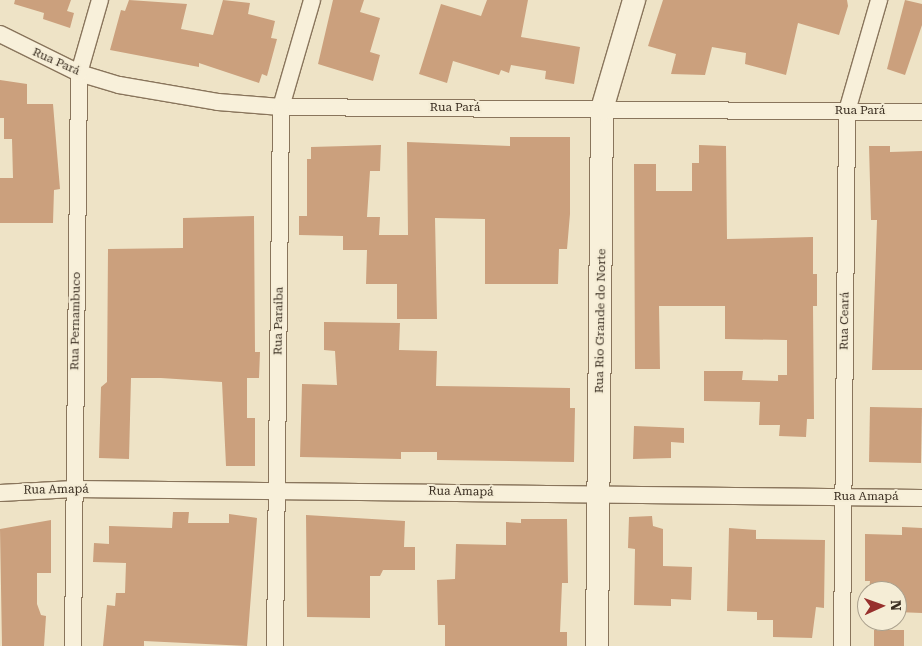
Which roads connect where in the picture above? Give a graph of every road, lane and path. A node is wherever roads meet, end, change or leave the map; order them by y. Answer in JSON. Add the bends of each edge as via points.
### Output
{"nodes":[{"id":1,"x":100,"y":0,"type":"edge"},
{"id":2,"x":312,"y":0,"type":"edge"},
{"id":3,"x":634,"y":0,"type":"edge"},
{"id":4,"x":879,"y":0,"type":"edge"},
{"id":5,"x":0,"y":34,"type":"edge"},
{"id":6,"x":79,"y":73,"type":"junction"},
{"id":7,"x":281,"y":107,"type":"junction"},
{"id":8,"x":602,"y":110,"type":"junction"},
{"id":9,"x":848,"y":111,"type":"junction"},
{"id":10,"x":922,"y":112,"type":"edge"},
{"id":11,"x":74,"y":489,"type":"junction"},
{"id":12,"x":277,"y":491,"type":"junction"},
{"id":13,"x":0,"y":493,"type":"edge"},
{"id":14,"x":599,"y":494,"type":"junction"},
{"id":15,"x":844,"y":497,"type":"junction"},
{"id":16,"x":922,"y":498,"type":"edge"},
{"id":17,"x":73,"y":646,"type":"edge"},
{"id":18,"x":275,"y":646,"type":"edge"},
{"id":19,"x":597,"y":646,"type":"edge"},
{"id":20,"x":842,"y":646,"type":"edge"}],
"edges":[{"from":1,"to":6,"type":"street","name":"Rua Pernambuco"},
{"from":2,"to":7,"type":"street","name":"Rua Paraíba"},
{"from":3,"to":8,"type":"main road","name":"Rua Rio Grande do Norte"},
{"from":4,"to":9,"type":"street","name":"Rua Ceará"},
{"from":5,"to":6,"type":"street","name":"Rua Pará"},
{"from":6,"to":7,"type":"street","name":"Rua Pará","via":[[165,95]]},
{"from":6,"to":11,"type":"street","name":"Rua Pernambuco"},
{"from":7,"to":8,"type":"street","name":"Rua Pará"},
{"from":7,"to":12,"type":"street","name":"Rua Paraíba"},
{"from":8,"to":9,"type":"street","name":"Rua Pará"},
{"from":8,"to":14,"type":"main road","name":"Rua Rio Grande do Norte"},
{"from":9,"to":10,"type":"street","name":"Rua Pará"},
{"from":9,"to":15,"type":"street","name":"Rua Ceará"},
{"from":11,"to":12,"type":"street","name":"Rua Amapá"},
{"from":11,"to":13,"type":"street","name":"Rua Amapá"},
{"from":11,"to":17,"type":"street","name":"Rua Pernambuco"},
{"from":12,"to":14,"type":"street","name":"Rua Amapá"},
{"from":12,"to":18,"type":"street","name":"Rua Paraíba"},
{"from":14,"to":15,"type":"street","name":"Rua Amapá"},
{"from":14,"to":19,"type":"main road","name":"Rua Rio Grande do Norte"},
{"from":15,"to":16,"type":"street","name":"Rua Amapá"},
{"from":15,"to":20,"type":"street","name":"Rua Ceará"}]}
